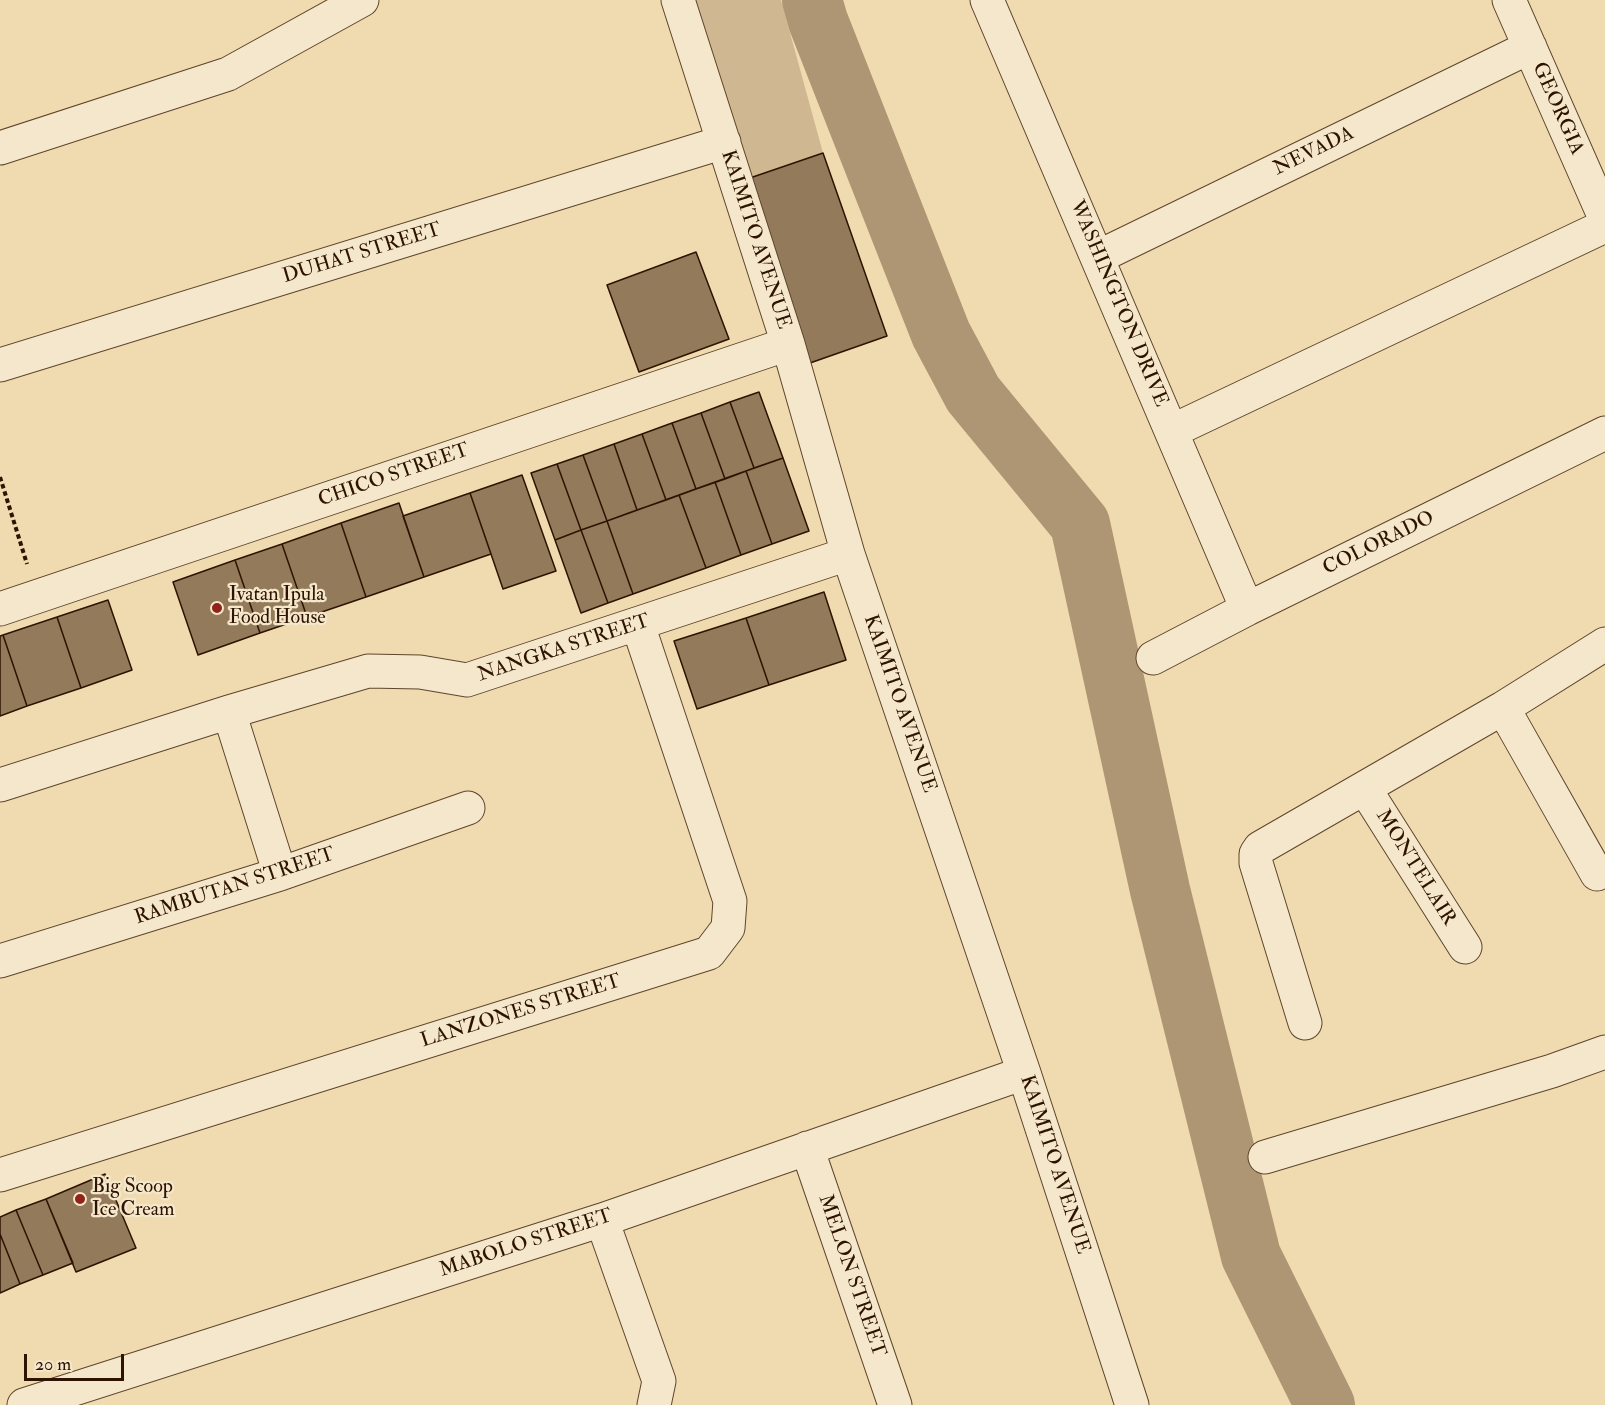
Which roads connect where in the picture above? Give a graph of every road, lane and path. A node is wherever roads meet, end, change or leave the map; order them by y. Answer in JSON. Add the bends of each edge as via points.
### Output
{"nodes":[{"id":1,"x":363,"y":0,"type":"edge"},
{"id":2,"x":678,"y":0,"type":"edge"},
{"id":3,"x":987,"y":0,"type":"edge"},
{"id":4,"x":1509,"y":0,"type":"edge"},
{"id":5,"x":1530,"y":47,"type":"junction"},
{"id":6,"x":724,"y":142,"type":"junction"},
{"id":7,"x":0,"y":148,"type":"edge"},
{"id":8,"x":1605,"y":218,"type":"edge"},
{"id":9,"x":1605,"y":226,"type":"edge"},
{"id":10,"x":1098,"y":257,"type":"junction"},
{"id":11,"x":788,"y":344,"type":"junction"},
{"id":12,"x":0,"y":365,"type":"edge"},
{"id":13,"x":1172,"y":431,"type":"junction"},
{"id":14,"x":1605,"y":432,"type":"edge"},
{"id":15,"x":0,"y":477,"type":"edge"},
{"id":16,"x":848,"y":554,"type":"junction"},
{"id":17,"x":37,"y":596,"type":"junction"},
{"id":18,"x":0,"y":609,"type":"edge"},
{"id":19,"x":1247,"y":609,"type":"junction"},
{"id":20,"x":638,"y":625,"type":"junction"},
{"id":21,"x":1605,"y":644,"type":"edge"},
{"id":22,"x":1153,"y":658,"type":"dead end"},
{"id":23,"x":1503,"y":708,"type":"junction"},
{"id":24,"x":229,"y":712,"type":"junction"},
{"id":25,"x":0,"y":785,"type":"edge"},
{"id":26,"x":1365,"y":789,"type":"junction"},
{"id":27,"x":468,"y":808,"type":"dead end"},
{"id":28,"x":280,"y":874,"type":"junction"},
{"id":29,"x":1597,"y":874,"type":"dead end"},
{"id":30,"x":1465,"y":947,"type":"dead end"},
{"id":31,"x":0,"y":961,"type":"edge"},
{"id":32,"x":1305,"y":1023,"type":"dead end"},
{"id":33,"x":1605,"y":1052,"type":"edge"},
{"id":34,"x":1024,"y":1073,"type":"junction"},
{"id":35,"x":807,"y":1148,"type":"junction"},
{"id":36,"x":1265,"y":1157,"type":"dead end"},
{"id":37,"x":0,"y":1175,"type":"edge"},
{"id":38,"x":602,"y":1220,"type":"junction"},
{"id":39,"x":24,"y":1405,"type":"edge"},
{"id":40,"x":654,"y":1405,"type":"edge"},
{"id":41,"x":895,"y":1405,"type":"edge"},
{"id":42,"x":1132,"y":1405,"type":"edge"}],
"edges":[{"from":1,"to":7,"type":"street","via":[[228,74]]},
{"from":2,"to":6,"type":"street","name":"KAIMITO AVENUE"},
{"from":3,"to":10,"type":"street","name":"WASHINGTON DRIVE"},
{"from":4,"to":5,"type":"street","name":"GEORGIA"},
{"from":5,"to":8,"type":"street","name":"GEORGIA"},
{"from":5,"to":10,"type":"street","name":"NEVADA"},
{"from":6,"to":11,"type":"street","name":"KAIMITO AVENUE"},
{"from":6,"to":12,"type":"street","name":"DUHAT STREET"},
{"from":9,"to":13,"type":"street"},
{"from":10,"to":13,"type":"street","name":"WASHINGTON DRIVE"},
{"from":11,"to":16,"type":"street","name":"KAIMITO AVENUE"},
{"from":11,"to":17,"type":"street","name":"CHICO STREET"},
{"from":13,"to":19,"type":"street","name":"WASHINGTON DRIVE"},
{"from":14,"to":19,"type":"street","name":"COLORADO"},
{"from":15,"to":17,"type":"path"},
{"from":16,"to":20,"type":"street","name":"NANGKA STREET"},
{"from":16,"to":34,"type":"street","name":"KAIMITO AVENUE"},
{"from":17,"to":18,"type":"street","name":"CHICO STREET"},
{"from":19,"to":22,"type":"street","name":"COLORADO"},
{"from":20,"to":24,"type":"street","name":"NANGKA STREET","via":[[467,680],[420,672],[368,671]]},
{"from":20,"to":37,"type":"street","name":"LANZONES STREET","via":[[730,901],[728,928],[708,953]]},
{"from":21,"to":23,"type":"street"},
{"from":23,"to":26,"type":"street"},
{"from":23,"to":29,"type":"street"},
{"from":24,"to":25,"type":"street","name":"NANGKA STREET"},
{"from":24,"to":28,"type":"street"},
{"from":26,"to":30,"type":"street","name":"MONTELAIR"},
{"from":26,"to":32,"type":"street","via":[[1260,848],[1256,854]]},
{"from":27,"to":28,"type":"street","name":"RAMBUTAN STREET"},
{"from":28,"to":31,"type":"street","name":"RAMBUTAN STREET"},
{"from":33,"to":36,"type":"street"},
{"from":34,"to":35,"type":"street","name":"MABOLO STREET"},
{"from":34,"to":42,"type":"street","name":"KAIMITO AVENUE"},
{"from":35,"to":38,"type":"street","name":"MABOLO STREET"},
{"from":35,"to":41,"type":"street","name":"MELON STREET"},
{"from":38,"to":39,"type":"street","name":"MABOLO STREET"},
{"from":38,"to":40,"type":"street","via":[[659,1381]]}]}
